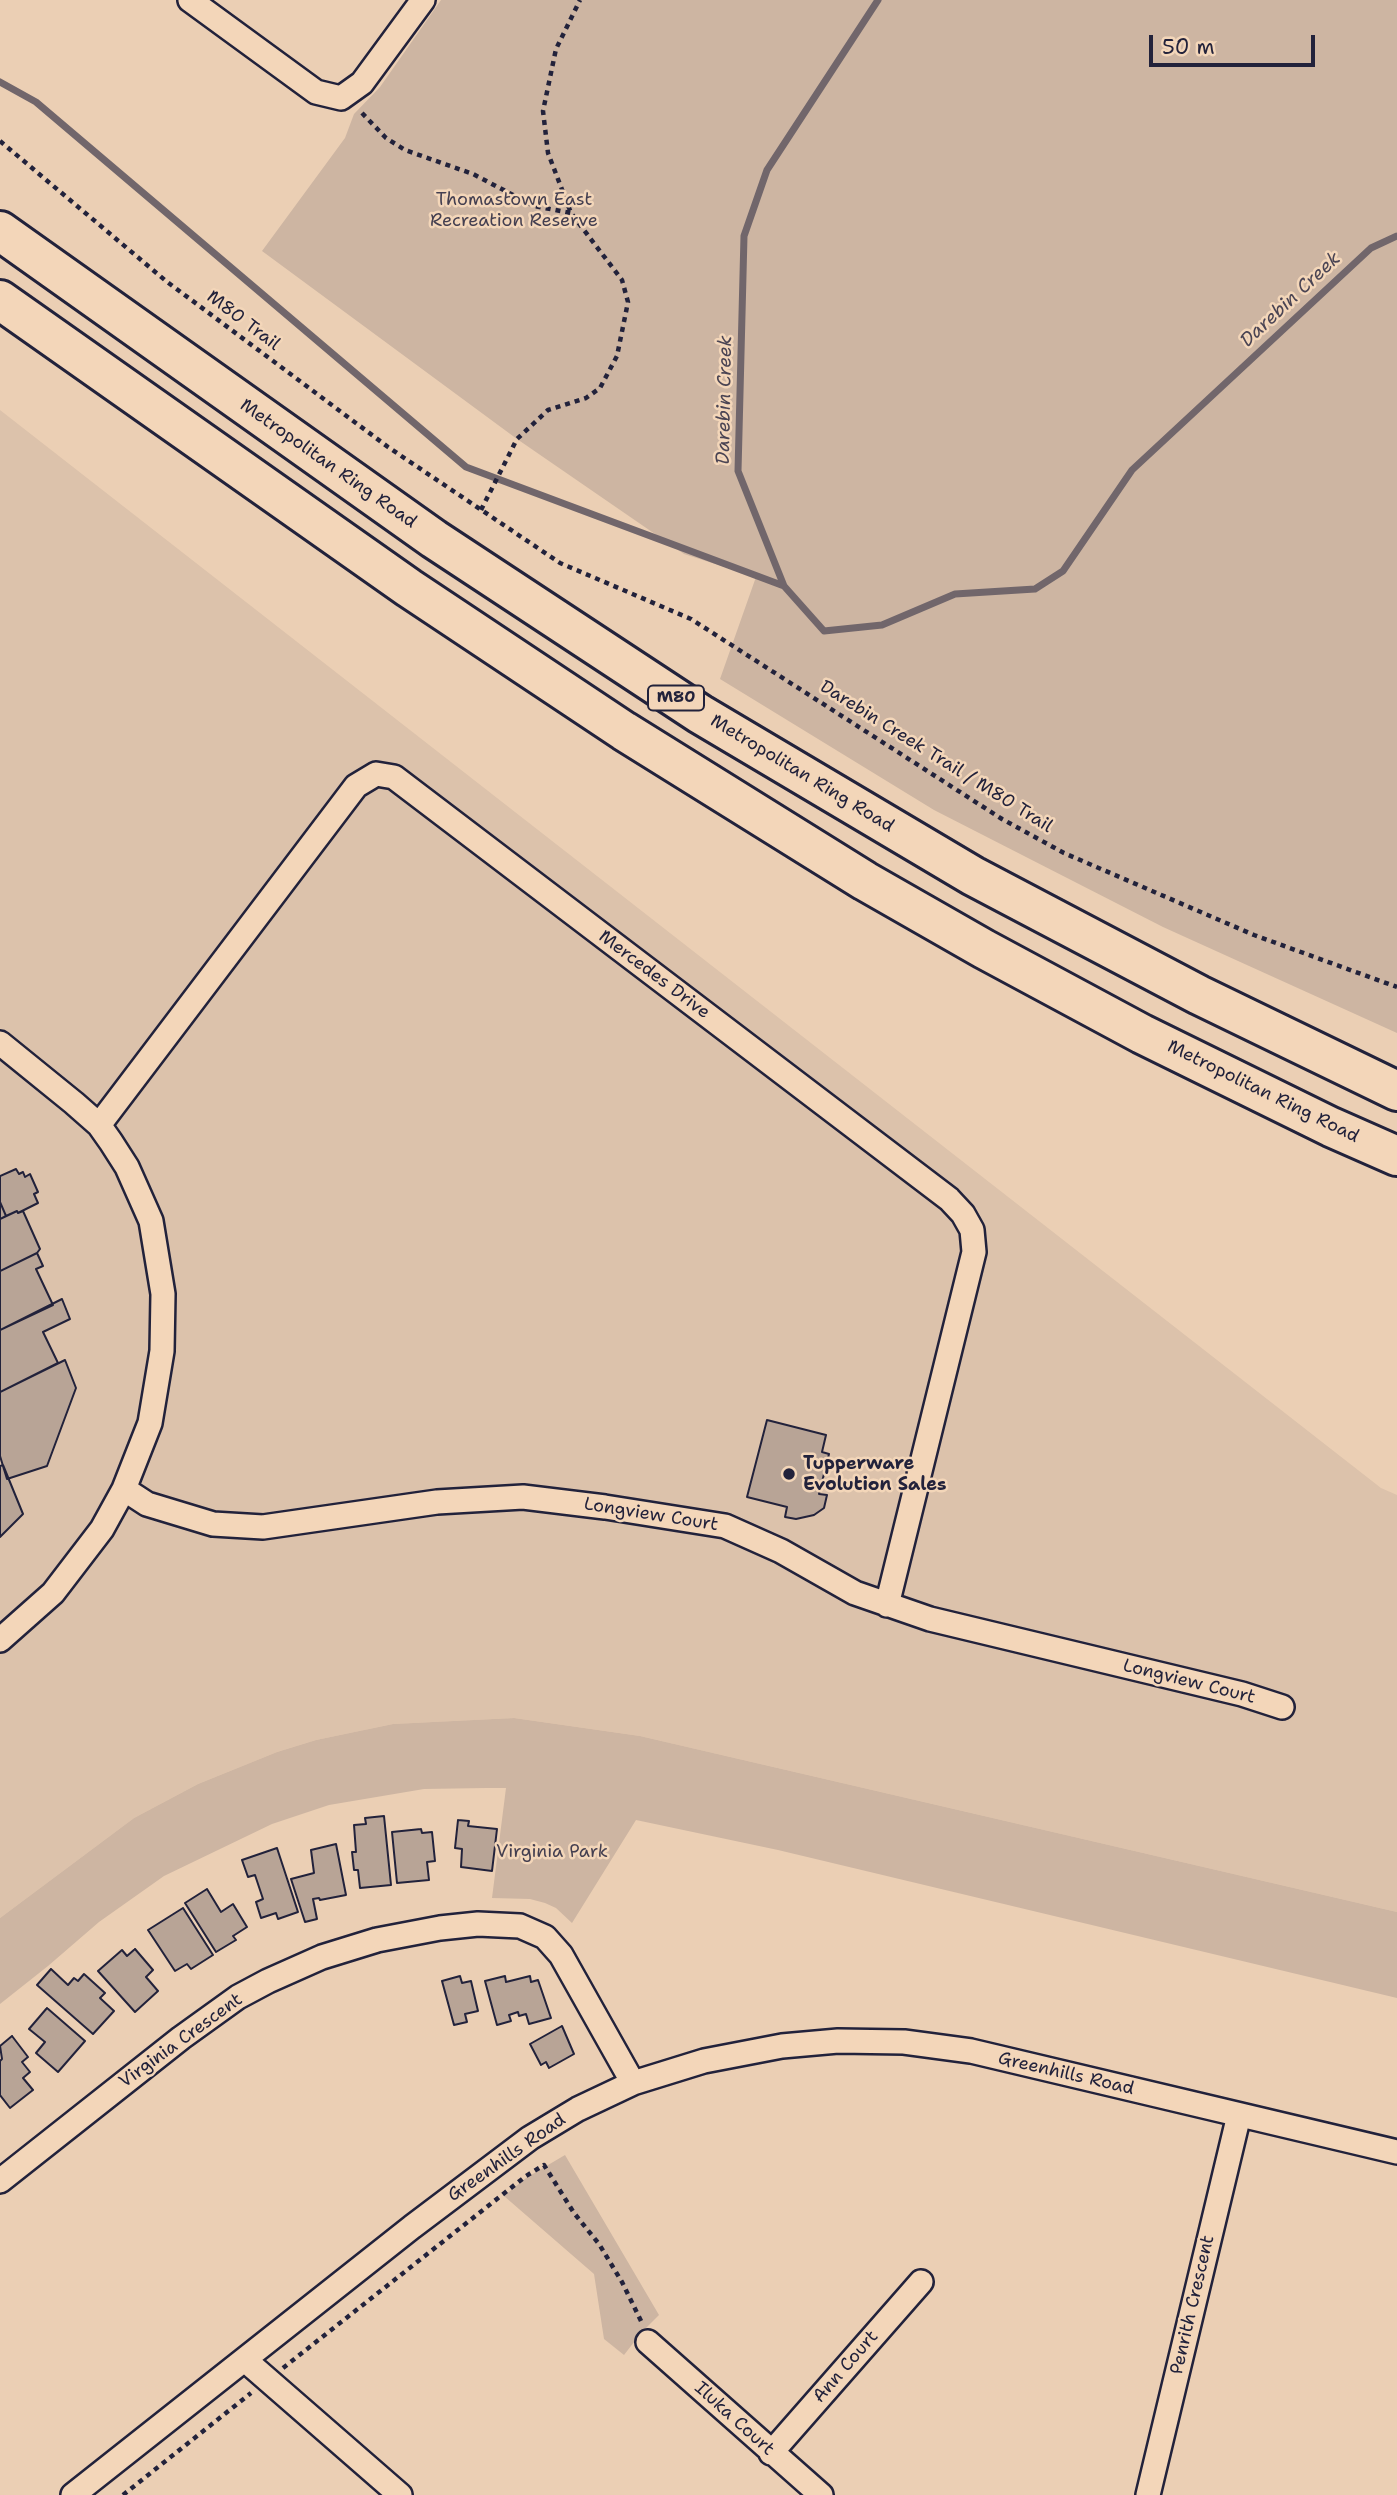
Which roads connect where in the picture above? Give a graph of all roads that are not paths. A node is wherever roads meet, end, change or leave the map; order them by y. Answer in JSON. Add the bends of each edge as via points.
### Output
{"nodes":[{"id":1,"x":190,"y":0,"type":"edge"},
{"id":2,"x":423,"y":0,"type":"edge"},
{"id":3,"x":0,"y":231,"type":"edge"},
{"id":4,"x":0,"y":300,"type":"edge"},
{"id":5,"x":0,"y":1043,"type":"edge"},
{"id":6,"x":1397,"y":1091,"type":"edge"},
{"id":7,"x":99,"y":1125,"type":"junction"},
{"id":8,"x":1397,"y":1156,"type":"edge"},
{"id":9,"x":124,"y":1489,"type":"junction"},
{"id":10,"x":887,"y":1605,"type":"junction"},
{"id":11,"x":0,"y":1640,"type":"edge"},
{"id":12,"x":1282,"y":1707,"type":"dead end"},
{"id":13,"x":633,"y":2083,"type":"junction"},
{"id":14,"x":1239,"y":2115,"type":"junction"},
{"id":15,"x":1397,"y":2152,"type":"edge"},
{"id":16,"x":0,"y":2181,"type":"edge"},
{"id":17,"x":921,"y":2282,"type":"dead end"},
{"id":18,"x":648,"y":2342,"type":"road end"},
{"id":19,"x":245,"y":2360,"type":"junction"},
{"id":20,"x":771,"y":2453,"type":"junction"},
{"id":21,"x":73,"y":2495,"type":"edge"},
{"id":22,"x":400,"y":2495,"type":"edge"},
{"id":23,"x":821,"y":2495,"type":"edge"},
{"id":24,"x":1148,"y":2495,"type":"edge"}],
"edges":[{"from":1,"to":2,"type":"street","via":[[316,92],[341,98],[362,83]]},
{"from":3,"to":6,"type":"highway","name":"Metropolitan Ring Road","number":"M80","via":[[434,539],[700,714],[973,876],[1199,995]]},
{"from":4,"to":8,"type":"highway","name":"Metropolitan Ring Road","via":[[409,588],[624,731],[865,881],[1142,1034]]},
{"from":5,"to":7,"type":"street"},
{"from":7,"to":9,"type":"street","via":[[127,1167],[151,1221],[163,1294],[162,1351],[150,1423]]},
{"from":7,"to":10,"type":"street","name":"Mercedes Drive","via":[[356,786],[376,774],[394,777],[950,1199],[963,1214],[972,1230],[974,1252]]},
{"from":9,"to":10,"type":"street","name":"Longview Court","via":[[147,1504],[213,1524],[263,1527],[437,1502],[523,1497],[605,1507],[725,1526]]},
{"from":9,"to":11,"type":"street","via":[[102,1529],[53,1593]]},
{"from":10,"to":12,"type":"street","name":"Longview Court"},
{"from":13,"to":14,"type":"street","name":"Greenhills Road","via":[[704,2061],[782,2046],[904,2042],[971,2051]]},
{"from":13,"to":16,"type":"street","name":"Virginia Crescent","via":[[561,1955],[545,1937],[520,1926],[440,1928],[322,1957],[238,1997]]},
{"from":13,"to":19,"type":"street","name":"Greenhills Road","via":[[579,2109],[510,2152]]},
{"from":14,"to":15,"type":"street","name":"Greenhills Road"},
{"from":14,"to":24,"type":"street","name":"Penrith Crescent"},
{"from":17,"to":20,"type":"street","name":"Ann Court"},
{"from":18,"to":20,"type":"street","name":"Iluka Court"},
{"from":19,"to":21,"type":"street","name":"Greenhills Road"},
{"from":19,"to":22,"type":"street"},
{"from":20,"to":23,"type":"street","name":"Iluka Court"}]}
